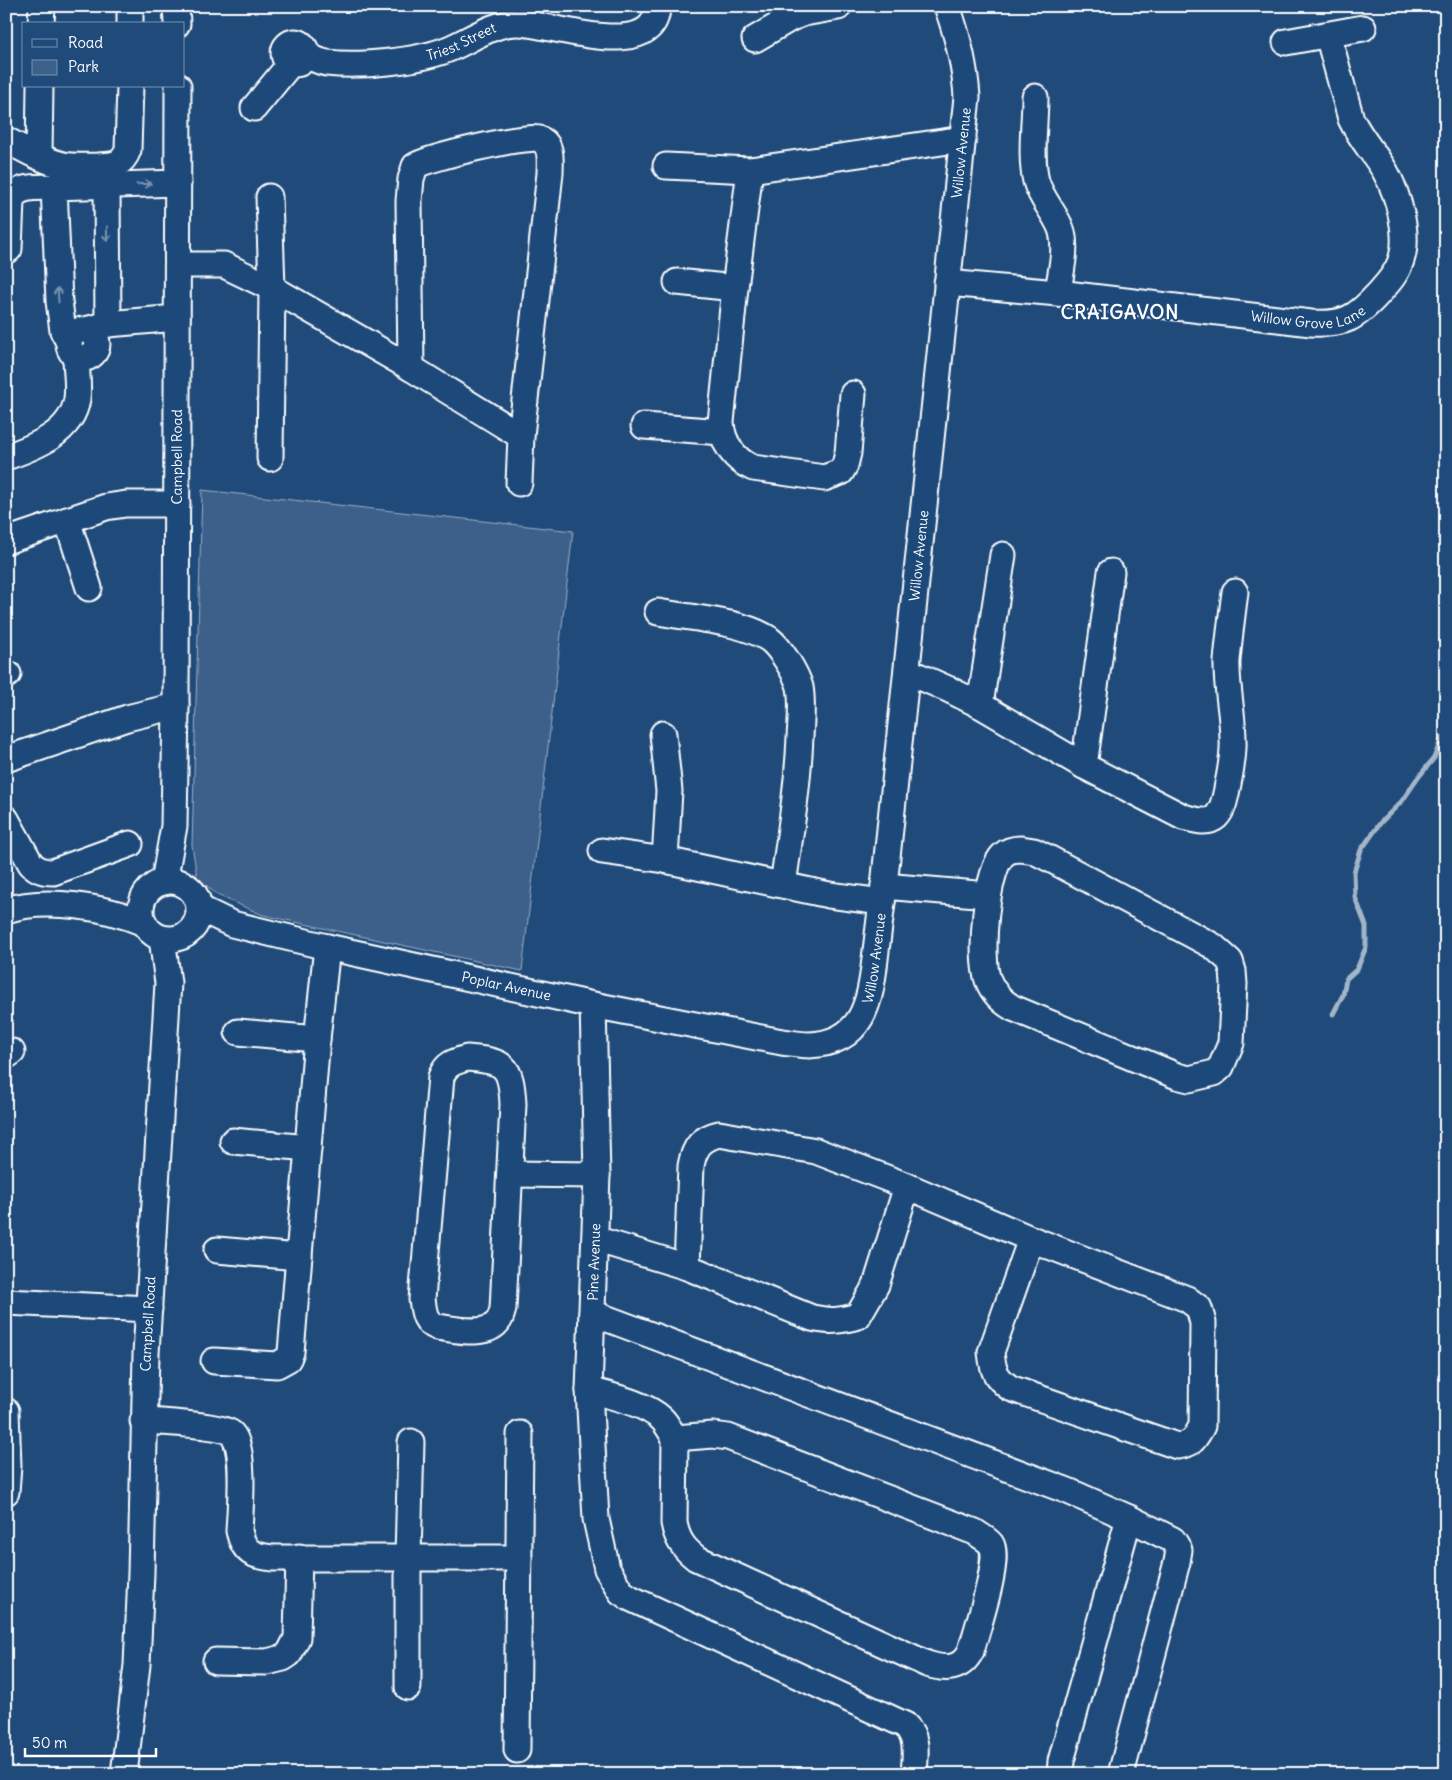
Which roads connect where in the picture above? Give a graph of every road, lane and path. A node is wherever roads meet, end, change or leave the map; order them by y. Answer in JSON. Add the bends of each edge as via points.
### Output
{"nodes":[{"id":1,"x":42,"y":6,"type":"edge"},
{"id":2,"x":130,"y":6,"type":"edge"},
{"id":3,"x":176,"y":6,"type":"edge"},
{"id":4,"x":657,"y":6,"type":"edge"},
{"id":5,"x":947,"y":6,"type":"edge"},
{"id":6,"x":838,"y":7,"type":"edge"},
{"id":7,"x":802,"y":9,"type":"edge"},
{"id":8,"x":42,"y":22,"type":"edge"},
{"id":9,"x":130,"y":22,"type":"edge"},
{"id":10,"x":177,"y":22,"type":"edge"},
{"id":11,"x":1363,"y":28,"type":"dead end"},
{"id":12,"x":1328,"y":34,"type":"junction"},
{"id":13,"x":755,"y":39,"type":"dead end"},
{"id":14,"x":1286,"y":42,"type":"dead end"},
{"id":15,"x":40,"y":88,"type":"edge"},
{"id":16,"x":130,"y":88,"type":"edge"},
{"id":17,"x":178,"y":88,"type":"edge"},
{"id":18,"x":1035,"y":97,"type":"dead end"},
{"id":19,"x":254,"y":108,"type":"dead end"},
{"id":20,"x":963,"y":139,"type":"junction"},
{"id":21,"x":6,"y":140,"type":"edge"},
{"id":22,"x":39,"y":156,"type":"junction"},
{"id":23,"x":666,"y":166,"type":"dead end"},
{"id":24,"x":750,"y":170,"type":"junction"},
{"id":25,"x":178,"y":183,"type":"junction"},
{"id":26,"x":107,"y":186,"type":"junction"},
{"id":27,"x":54,"y":187,"type":"junction"},
{"id":28,"x":269,"y":197,"type":"dead end"},
{"id":29,"x":10,"y":249,"type":"dead end"},
{"id":30,"x":178,"y":265,"type":"junction"},
{"id":31,"x":677,"y":282,"type":"dead end"},
{"id":32,"x":947,"y":283,"type":"junction"},
{"id":33,"x":272,"y":288,"type":"junction"},
{"id":34,"x":735,"y":288,"type":"junction"},
{"id":35,"x":1058,"y":293,"type":"junction"},
{"id":36,"x":178,"y":326,"type":"junction"},
{"id":37,"x":88,"y":342,"type":"junction"},
{"id":38,"x":412,"y":368,"type":"junction"},
{"id":39,"x":853,"y":394,"type":"dead end"},
{"id":40,"x":644,"y":426,"type":"dead end"},
{"id":41,"x":722,"y":432,"type":"junction"},
{"id":42,"x":521,"y":436,"type":"junction"},
{"id":43,"x":6,"y":457,"type":"edge"},
{"id":44,"x":270,"y":458,"type":"dead end"},
{"id":45,"x":519,"y":483,"type":"dead end"},
{"id":46,"x":177,"y":504,"type":"junction"},
{"id":47,"x":67,"y":520,"type":"junction"},
{"id":48,"x":6,"y":542,"type":"edge"},
{"id":49,"x":1003,"y":555,"type":"dead end"},
{"id":50,"x":1111,"y":572,"type":"dead end"},
{"id":51,"x":89,"y":588,"type":"dead end"},
{"id":52,"x":1235,"y":592,"type":"dead end"},
{"id":53,"x":658,"y":612,"type":"dead end"},
{"id":54,"x":907,"y":671,"type":"junction"},
{"id":55,"x":980,"y":705,"type":"junction"},
{"id":56,"x":176,"y":706,"type":"junction"},
{"id":57,"x":663,"y":734,"type":"dead end"},
{"id":58,"x":6,"y":759,"type":"edge"},
{"id":59,"x":1084,"y":766,"type":"junction"},
{"id":60,"x":6,"y":819,"type":"edge"},
{"id":61,"x":130,"y":844,"type":"dead end"},
{"id":62,"x":602,"y":850,"type":"dead end"},
{"id":63,"x":665,"y":860,"type":"junction"},
{"id":64,"x":172,"y":882,"type":"junction"},
{"id":65,"x":783,"y":885,"type":"junction"},
{"id":66,"x":883,"y":894,"type":"junction"},
{"id":67,"x":988,"y":895,"type":"junction"},
{"id":68,"x":6,"y":910,"type":"edge"},
{"id":69,"x":170,"y":922,"type":"junction"},
{"id":70,"x":327,"y":947,"type":"junction"},
{"id":71,"x":593,"y":1005,"type":"junction"},
{"id":72,"x":238,"y":1032,"type":"dead end"},
{"id":73,"x":318,"y":1039,"type":"junction"},
{"id":74,"x":782,"y":1042,"type":"joint"},
{"id":75,"x":233,"y":1141,"type":"dead end"},
{"id":76,"x":308,"y":1148,"type":"junction"},
{"id":77,"x":510,"y":1174,"type":"junction"},
{"id":78,"x":597,"y":1175,"type":"junction"},
{"id":79,"x":907,"y":1186,"type":"junction"},
{"id":80,"x":595,"y":1239,"type":"junction"},
{"id":81,"x":1031,"y":1239,"type":"junction"},
{"id":82,"x":217,"y":1250,"type":"dead end"},
{"id":83,"x":299,"y":1257,"type":"junction"},
{"id":84,"x":687,"y":1268,"type":"junction"},
{"id":85,"x":6,"y":1302,"type":"edge"},
{"id":86,"x":149,"y":1309,"type":"junction"},
{"id":87,"x":592,"y":1313,"type":"junction"},
{"id":88,"x":214,"y":1361,"type":"dead end"},
{"id":89,"x":589,"y":1390,"type":"junction"},
{"id":90,"x":6,"y":1411,"type":"edge"},
{"id":91,"x":144,"y":1421,"type":"junction"},
{"id":92,"x":520,"y":1434,"type":"dead end"},
{"id":93,"x":675,"y":1438,"type":"junction"},
{"id":94,"x":411,"y":1442,"type":"dead end"},
{"id":95,"x":6,"y":1492,"type":"edge"},
{"id":96,"x":1129,"y":1518,"type":"junction"},
{"id":97,"x":299,"y":1557,"type":"junction"},
{"id":98,"x":408,"y":1557,"type":"junction"},
{"id":99,"x":519,"y":1558,"type":"junction"},
{"id":100,"x":216,"y":1661,"type":"dead end"},
{"id":101,"x":408,"y":1687,"type":"dead end"},
{"id":102,"x":517,"y":1750,"type":"dead end"},
{"id":103,"x":124,"y":1774,"type":"edge"},
{"id":104,"x":914,"y":1774,"type":"edge"},
{"id":105,"x":1060,"y":1774,"type":"edge"},
{"id":106,"x":1121,"y":1774,"type":"edge"}],
"edges":[{"from":1,"to":8,"type":"street"},
{"from":2,"to":9,"type":"street"},
{"from":3,"to":10,"type":"street"},
{"from":4,"to":19,"type":"street","name":"Triest Street","via":[[654,24],[634,36],[594,35],[519,23],[496,27],[434,54],[410,58],[341,64],[298,59]]},
{"from":5,"to":20,"type":"street","name":"Willow Avenue","via":[[966,70]]},
{"from":6,"to":7,"type":"street"},
{"from":7,"to":13,"type":"street"},
{"from":11,"to":12,"type":"street"},
{"from":12,"to":14,"type":"street"},
{"from":12,"to":35,"type":"street","name":"Willow Grove Lane","via":[[1351,120],[1385,172],[1403,225],[1404,248],[1400,263],[1395,274],[1370,302],[1352,319],[1325,324]]},
{"from":15,"to":22,"type":"street"},
{"from":16,"to":22,"type":"street","via":[[128,150],[120,162],[78,167],[56,164]]},
{"from":17,"to":25,"type":"street","name":"Campbell Road"},
{"from":18,"to":35,"type":"street","via":[[1036,181],[1062,231]]},
{"from":20,"to":24,"type":"street"},
{"from":20,"to":32,"type":"street","name":"Willow Avenue"},
{"from":21,"to":22,"type":"street"},
{"from":23,"to":24,"type":"street"},
{"from":24,"to":34,"type":"street"},
{"from":26,"to":25,"type":"street","one_way":true},
{"from":25,"to":30,"type":"street","name":"Campbell Road"},
{"from":26,"to":27,"type":"street"},
{"from":26,"to":37,"type":"street","one_way":true},
{"from":27,"to":29,"type":"street","via":[[27,188],[13,195]]},
{"from":37,"to":27,"type":"street","one_way":true,"via":[[63,331]]},
{"from":28,"to":33,"type":"street"},
{"from":30,"to":33,"type":"street","via":[[224,265]]},
{"from":30,"to":36,"type":"street","name":"Campbell Road"},
{"from":31,"to":34,"type":"street"},
{"from":32,"to":35,"type":"street","name":"Willow Grove Lane"},
{"from":32,"to":54,"type":"street","name":"Willow Avenue"},
{"from":33,"to":38,"type":"street"},
{"from":33,"to":44,"type":"street"},
{"from":34,"to":41,"type":"street"},
{"from":36,"to":37,"type":"street"},
{"from":36,"to":46,"type":"street","name":"Campbell Road"},
{"from":37,"to":43,"type":"street","via":[[77,399],[69,421],[35,445]]},
{"from":38,"to":42,"type":"street"},
{"from":38,"to":42,"type":"street","via":[[409,201],[415,166],[429,159],[517,140],[540,139],[549,150],[550,173]]},
{"from":39,"to":41,"type":"street","via":[[846,459],[841,472],[830,477],[753,468],[734,456]]},
{"from":40,"to":41,"type":"street"},
{"from":42,"to":45,"type":"street"},
{"from":46,"to":47,"type":"street","via":[[126,504]]},
{"from":46,"to":56,"type":"street","name":"Campbell Road"},
{"from":47,"to":48,"type":"street"},
{"from":47,"to":51,"type":"street"},
{"from":49,"to":55,"type":"street"},
{"from":50,"to":59,"type":"street"},
{"from":52,"to":59,"type":"street","via":[[1227,660],[1234,742],[1224,801],[1215,818],[1198,821],[1183,816]]},
{"from":53,"to":65,"type":"street","via":[[732,625],[770,640],[800,686],[800,757]]},
{"from":54,"to":55,"type":"street"},
{"from":54,"to":66,"type":"street","name":"Willow Avenue"},
{"from":55,"to":59,"type":"street"},
{"from":56,"to":58,"type":"street","via":[[128,718]]},
{"from":56,"to":64,"type":"street","name":"Campbell Road"},
{"from":57,"to":63,"type":"street","via":[[669,792]]},
{"from":60,"to":61,"type":"street","via":[[31,864],[44,872],[53,872]]},
{"from":62,"to":63,"type":"street"},
{"from":63,"to":65,"type":"street"},
{"from":64,"to":69,"type":"street","via":[[151,888]]},
{"from":64,"to":69,"type":"street","via":[[193,893],[197,900]]},
{"from":65,"to":66,"type":"street","via":[[829,895]]},
{"from":66,"to":67,"type":"street"},
{"from":66,"to":74,"type":"street","name":"Willow Avenue","via":[[873,981],[860,1021],[853,1029],[833,1040],[807,1045]]},
{"from":67,"to":67,"type":"street","via":[[997,863],[1004,854],[1021,849],[1034,851],[1213,946],[1230,962],[1234,984],[1231,1043],[1221,1067],[1201,1077],[1176,1076],[1004,1002],[991,987],[985,966]]},
{"from":68,"to":69,"type":"street","name":"Poplar Avenue","via":[[25,905],[94,907]]},
{"from":69,"to":70,"type":"street","name":"Poplar Avenue","via":[[232,924]]},
{"from":69,"to":86,"type":"street","name":"Campbell Road"},
{"from":70,"to":71,"type":"street","name":"Poplar Avenue"},
{"from":70,"to":73,"type":"street"},
{"from":71,"to":74,"type":"street","name":"Poplar Avenue"},
{"from":71,"to":78,"type":"street","name":"Pine Avenue"},
{"from":72,"to":73,"type":"street"},
{"from":73,"to":76,"type":"street"},
{"from":75,"to":76,"type":"street"},
{"from":76,"to":83,"type":"street"},
{"from":77,"to":77,"type":"street","via":[[503,1308],[499,1320],[486,1330],[475,1331],[431,1325],[425,1317],[421,1289],[441,1077],[445,1067],[452,1062],[467,1058],[490,1060],[508,1073],[513,1104]]},
{"from":77,"to":78,"type":"street"},
{"from":78,"to":80,"type":"street","name":"Pine Avenue"},
{"from":79,"to":81,"type":"street"},
{"from":79,"to":84,"type":"street","via":[[876,1285],[858,1316],[828,1322],[812,1318]]},
{"from":79,"to":84,"type":"street","via":[[816,1151],[720,1134],[712,1136],[698,1144],[691,1166]]},
{"from":80,"to":84,"type":"street"},
{"from":80,"to":87,"type":"street","name":"Pine Avenue"},
{"from":81,"to":81,"type":"street","via":[[991,1352],[998,1379],[1010,1388],[1176,1446],[1195,1439],[1202,1426],[1203,1323],[1199,1308],[1187,1299]]},
{"from":82,"to":83,"type":"street"},
{"from":83,"to":88,"type":"street","via":[[288,1360],[277,1366]]},
{"from":85,"to":86,"type":"street"},
{"from":86,"to":91,"type":"street","name":"Campbell Road"},
{"from":87,"to":89,"type":"street","name":"Pine Avenue"},
{"from":87,"to":96,"type":"street","via":[[1068,1491]]},
{"from":89,"to":93,"type":"street","via":[[634,1403],[661,1418]]},
{"from":89,"to":104,"type":"street","name":"Pine Avenue","via":[[596,1519],[607,1568],[621,1592],[905,1725],[915,1743]]},
{"from":90,"to":95,"type":"street"},
{"from":91,"to":97,"type":"street","via":[[225,1430],[231,1434],[240,1458],[239,1532],[242,1542],[249,1552],[261,1556]]},
{"from":91,"to":103,"type":"street","name":"Campbell Road","via":[[137,1665]]},
{"from":92,"to":99,"type":"street"},
{"from":93,"to":93,"type":"street","via":[[674,1523],[680,1543],[696,1558],[927,1664],[952,1668],[966,1661],[992,1571],[994,1551],[985,1538],[728,1437]]},
{"from":94,"to":98,"type":"street"},
{"from":96,"to":105,"type":"street"},
{"from":96,"to":106,"type":"street","via":[[1172,1540],[1179,1550]]},
{"from":97,"to":98,"type":"street"},
{"from":97,"to":100,"type":"street","via":[[296,1638],[289,1654],[267,1662]]},
{"from":98,"to":99,"type":"street"},
{"from":98,"to":101,"type":"street"},
{"from":99,"to":102,"type":"street"}]}
